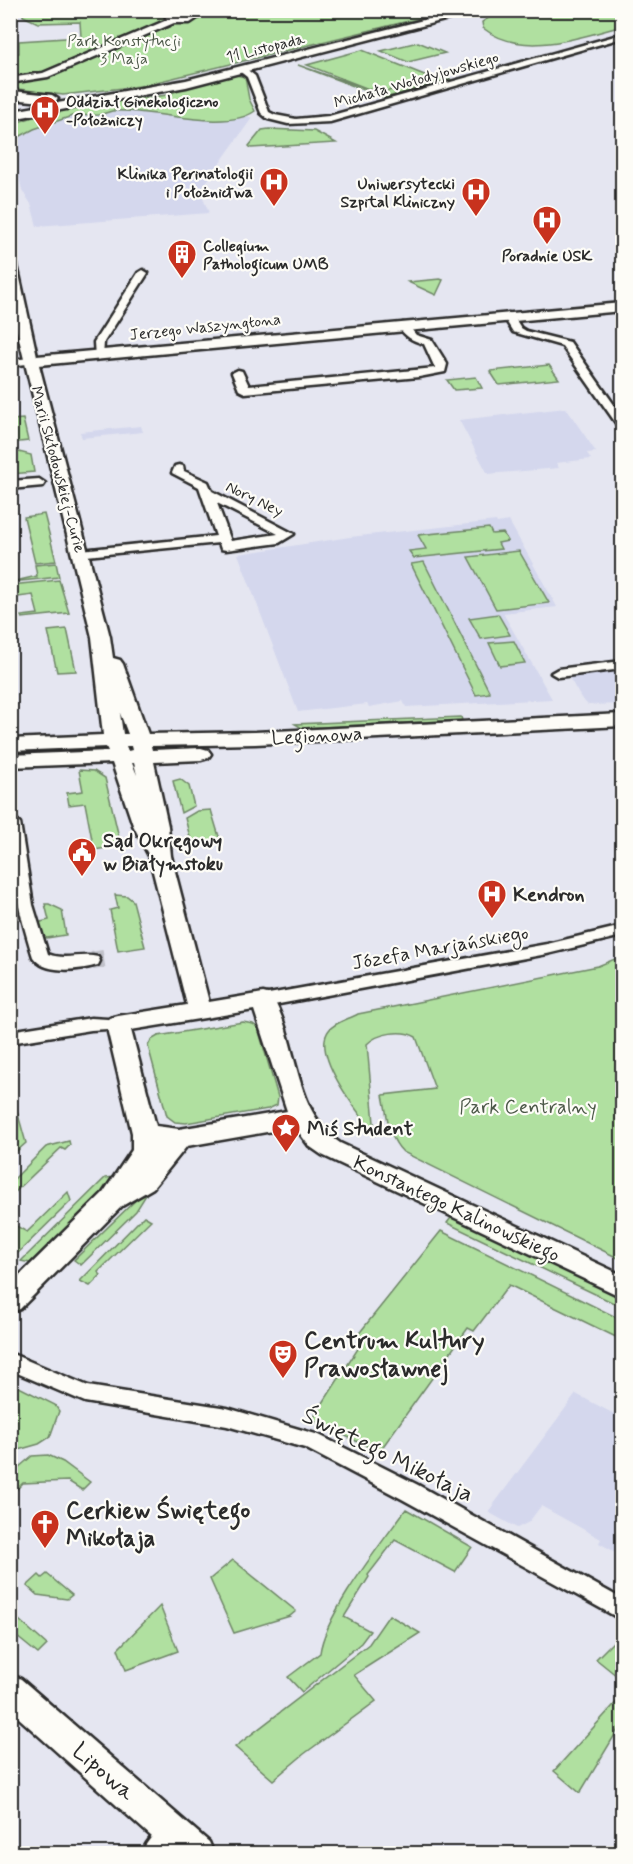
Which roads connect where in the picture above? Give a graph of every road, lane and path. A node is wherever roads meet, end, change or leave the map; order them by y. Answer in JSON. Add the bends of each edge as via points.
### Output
{"nodes":[{"id":1,"x":478,"y":10,"type":"edge"},
{"id":2,"x":193,"y":12,"type":"edge"},
{"id":3,"x":622,"y":36,"type":"edge"},
{"id":4,"x":242,"y":70,"type":"junction"},
{"id":5,"x":39,"y":77,"type":"junction"},
{"id":6,"x":10,"y":81,"type":"edge"},
{"id":7,"x":11,"y":94,"type":"edge"},
{"id":8,"x":45,"y":96,"type":"dead end"},
{"id":9,"x":93,"y":98,"type":"junction"},
{"id":10,"x":14,"y":116,"type":"edge"},
{"id":11,"x":10,"y":265,"type":"edge"},
{"id":12,"x":143,"y":273,"type":"dead end"},
{"id":13,"x":622,"y":307,"type":"edge"},
{"id":14,"x":508,"y":316,"type":"junction"},
{"id":15,"x":403,"y":326,"type":"junction"},
{"id":16,"x":99,"y":355,"type":"junction"},
{"id":17,"x":31,"y":362,"type":"junction"},
{"id":18,"x":10,"y":363,"type":"edge"},
{"id":19,"x":238,"y":373,"type":"dead end"},
{"id":20,"x":622,"y":424,"type":"edge"},
{"id":21,"x":179,"y":469,"type":"dead end"},
{"id":22,"x":10,"y":475,"type":"edge"},
{"id":23,"x":10,"y":486,"type":"edge"},
{"id":24,"x":207,"y":493,"type":"junction"},
{"id":25,"x":224,"y":539,"type":"junction"},
{"id":26,"x":81,"y":554,"type":"junction"},
{"id":27,"x":101,"y":637,"type":"junction"},
{"id":28,"x":622,"y":665,"type":"edge"},
{"id":29,"x":558,"y":673,"type":"dead end"},
{"id":30,"x":622,"y":720,"type":"edge"},
{"id":31,"x":622,"y":735,"type":"edge"},
{"id":32,"x":10,"y":745,"type":"edge"},
{"id":33,"x":116,"y":749,"type":"junction"},
{"id":34,"x":141,"y":749,"type":"junction"},
{"id":35,"x":10,"y":761,"type":"edge"},
{"id":36,"x":12,"y":823,"type":"edge"},
{"id":37,"x":160,"y":856,"type":"junction"},
{"id":38,"x":622,"y":931,"type":"edge"},
{"id":39,"x":92,"y":961,"type":"tunnel mouth"},
{"id":40,"x":263,"y":1001,"type":"junction"},
{"id":41,"x":200,"y":1011,"type":"junction"},
{"id":42,"x":118,"y":1024,"type":"junction"},
{"id":43,"x":10,"y":1037,"type":"edge"},
{"id":44,"x":301,"y":1117,"type":"junction"},
{"id":45,"x":146,"y":1133,"type":"junction"},
{"id":46,"x":179,"y":1138,"type":"junction"},
{"id":47,"x":112,"y":1200,"type":"junction"},
{"id":48,"x":622,"y":1287,"type":"edge"},
{"id":49,"x":10,"y":1302,"type":"edge"},
{"id":50,"x":10,"y":1361,"type":"edge"},
{"id":51,"x":622,"y":1610,"type":"edge"},
{"id":52,"x":10,"y":1689,"type":"edge"},
{"id":53,"x":175,"y":1846,"type":"edge"}],
"edges":[{"from":1,"to":4,"type":"street","name":"11 Listopada"},
{"from":2,"to":5,"type":"street","via":[[169,15],[174,21]]},
{"from":3,"to":4,"type":"street","name":"Michała Wołodyjowskiego","via":[[341,117],[299,121],[270,117],[251,75]]},
{"from":4,"to":9,"type":"street","name":"11 Listopada","via":[[170,87]]},
{"from":5,"to":6,"type":"street"},
{"from":5,"to":8,"type":"street"},
{"from":7,"to":9,"type":"street","name":"11 Listopada","via":[[43,99]]},
{"from":7,"to":10,"type":"street","via":[[23,104]]},
{"from":9,"to":10,"type":"street","name":"11 Listopada"},
{"from":11,"to":17,"type":"street","name":"Marii Skłodowskiej-Curie"},
{"from":12,"to":16,"type":"street","via":[[99,342]]},
{"from":13,"to":14,"type":"street","name":"Jerzego Waszyngtona"},
{"from":14,"to":15,"type":"street","name":"Jerzego Waszyngtona"},
{"from":14,"to":20,"type":"street","via":[[522,333],[566,344]]},
{"from":15,"to":16,"type":"street","name":"Jerzego Waszyngtona"},
{"from":15,"to":19,"type":"street","via":[[412,337],[428,342],[441,364],[439,372],[245,390]]},
{"from":16,"to":17,"type":"street","name":"Jerzego Waszyngtona"},
{"from":17,"to":18,"type":"street","name":"Jerzego Waszyngtona"},
{"from":17,"to":26,"type":"street","name":"Marii Skłodowskiej-Curie"},
{"from":21,"to":24,"type":"street","name":"Nory Ney","via":[[178,473],[204,485]]},
{"from":22,"to":23,"type":"street","via":[[38,478]]},
{"from":24,"to":25,"type":"street","name":"Nory Ney"},
{"from":24,"to":25,"type":"street","name":"Nory Ney","via":[[288,534],[279,539],[226,546]]},
{"from":25,"to":26,"type":"street","name":"Nory Ney"},
{"from":26,"to":27,"type":"street","name":"Marii Skłodowskiej-Curie"},
{"from":27,"to":33,"type":"street","name":"Marii Skłodowskiej-Curie"},
{"from":27,"to":34,"type":"street","name":"Marii Skłodowskiej-Curie","via":[[118,674]]},
{"from":28,"to":29,"type":"street"},
{"from":30,"to":34,"type":"street","name":"Legionowa","via":[[306,736]]},
{"from":31,"to":34,"type":"street","name":"Legionowa"},
{"from":32,"to":33,"type":"street","name":"Legionowa"},
{"from":33,"to":34,"type":"street","name":"Legionowa"},
{"from":33,"to":35,"type":"street","name":"Legionowa"},
{"from":33,"to":37,"type":"street","name":"Marii Skłodowskiej-Curie","via":[[144,825]]},
{"from":34,"to":37,"type":"street","name":"Marii Skłodowskiej-Curie","via":[[158,826]]},
{"from":36,"to":39,"type":"street","via":[[25,905],[41,957],[56,964]]},
{"from":37,"to":41,"type":"street","name":"Marii Skłodowskiej-Curie"},
{"from":38,"to":40,"type":"street","name":"Józefa Marjańskiego","via":[[548,949]]},
{"from":40,"to":41,"type":"street"},
{"from":40,"to":44,"type":"street","name":"Konstantego Kalinowskiego"},
{"from":41,"to":42,"type":"street"},
{"from":42,"to":43,"type":"street","via":[[92,1024]]},
{"from":42,"to":45,"type":"street"},
{"from":44,"to":46,"type":"street"},
{"from":44,"to":48,"type":"street","name":"Konstantego Kalinowskiego","via":[[318,1140],[331,1149]]},
{"from":45,"to":46,"type":"street"},
{"from":45,"to":47,"type":"street","via":[[145,1151]]},
{"from":46,"to":47,"type":"street","via":[[144,1181]]},
{"from":47,"to":49,"type":"street"},
{"from":50,"to":51,"type":"street","name":"Świętego Mikołaja","via":[[85,1394],[227,1417],[311,1441]]},
{"from":52,"to":53,"type":"street","name":"Lipowa"}]}
